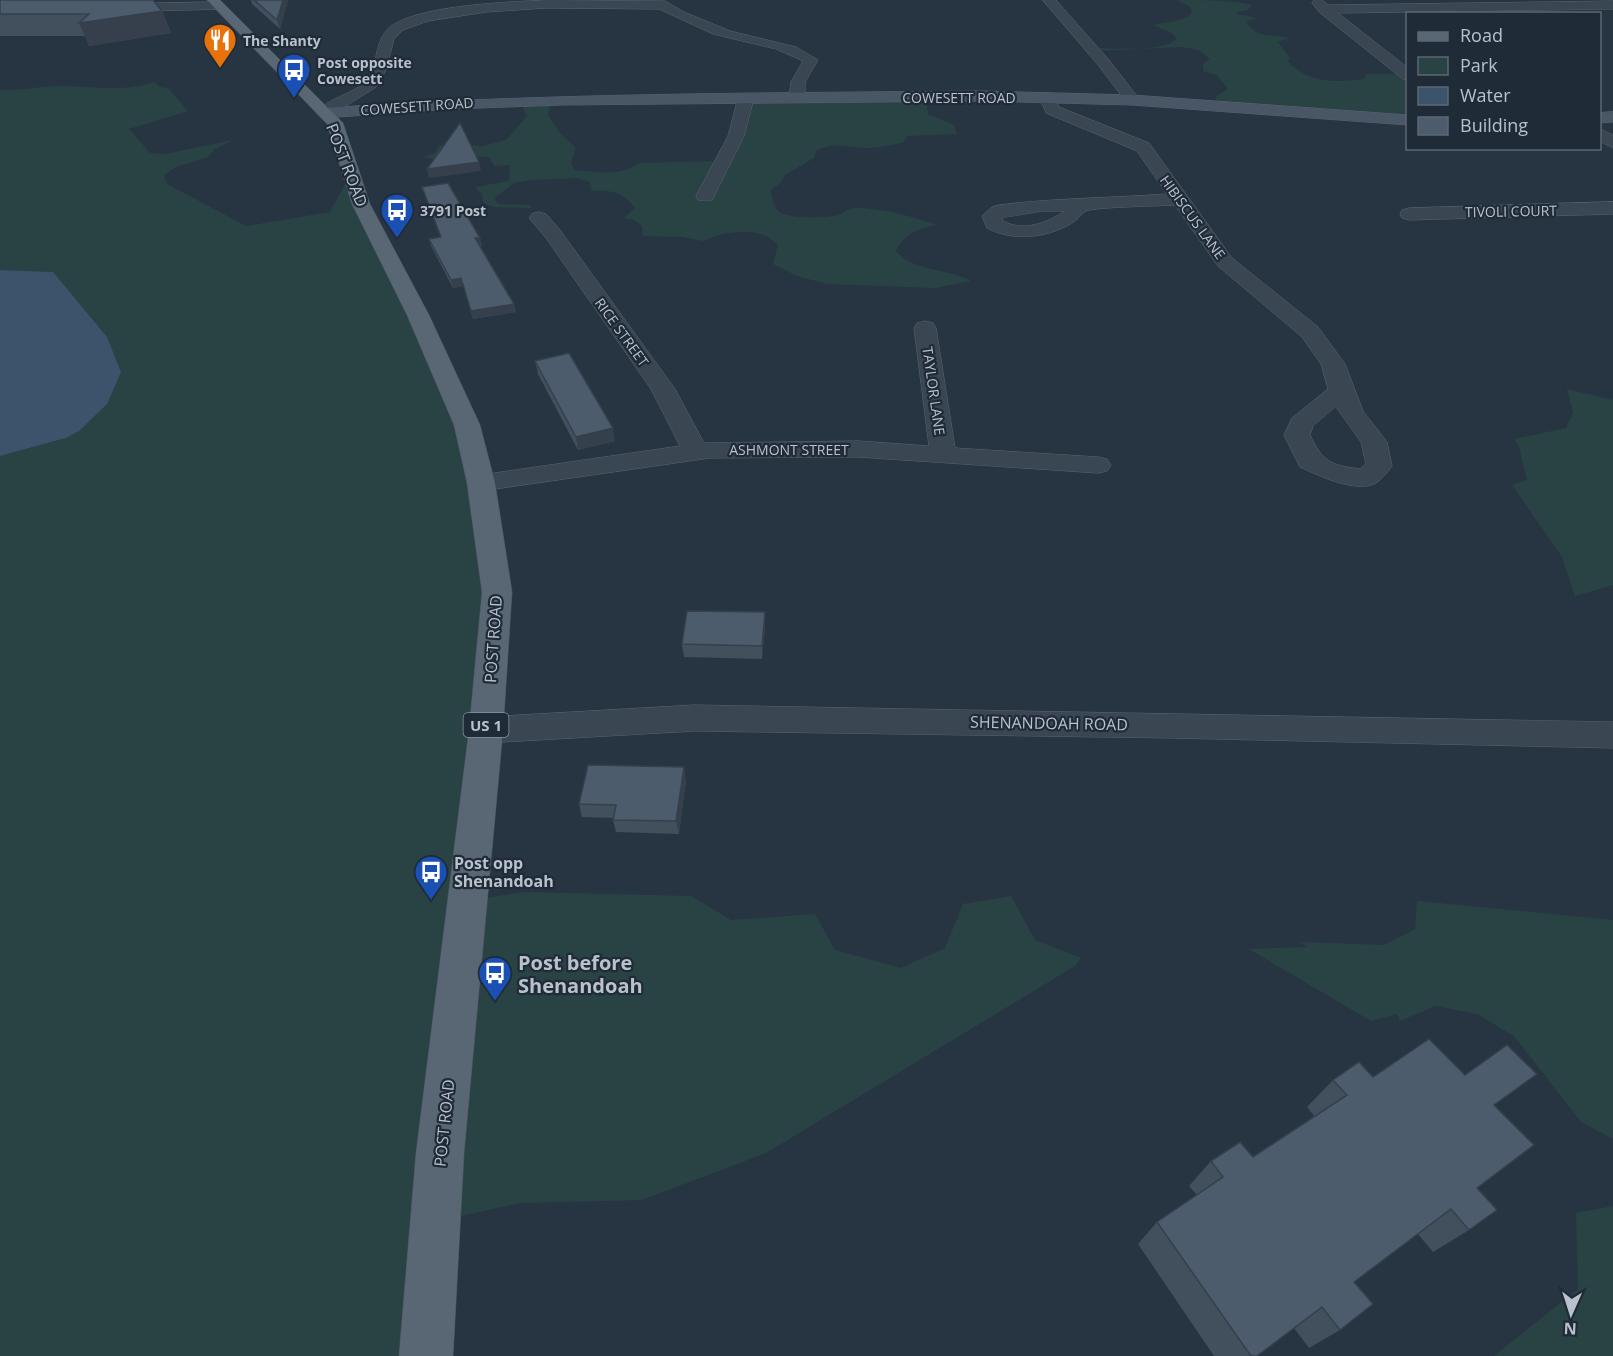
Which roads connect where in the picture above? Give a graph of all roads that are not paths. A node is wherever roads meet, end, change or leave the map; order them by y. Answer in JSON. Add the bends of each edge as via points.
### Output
{"nodes":[{"id":1,"x":1049,"y":0,"type":"edge"},
{"id":2,"x":669,"y":2,"type":"edge"},
{"id":3,"x":216,"y":3,"type":"edge"},
{"id":4,"x":1319,"y":4,"type":"edge"},
{"id":5,"x":1613,"y":5,"type":"edge"},
{"id":6,"x":94,"y":8,"type":"edge"},
{"id":7,"x":1406,"y":75,"type":"edge"},
{"id":8,"x":746,"y":98,"type":"junction"},
{"id":9,"x":797,"y":98,"type":"junction"},
{"id":10,"x":1048,"y":98,"type":"junction"},
{"id":11,"x":1132,"y":100,"type":"junction"},
{"id":12,"x":330,"y":118,"type":"junction"},
{"id":13,"x":1406,"y":120,"type":"edge"},
{"id":14,"x":705,"y":196,"type":"dead end"},
{"id":15,"x":1178,"y":199,"type":"junction"},
{"id":16,"x":1081,"y":207,"type":"dead end"},
{"id":17,"x":1613,"y":208,"type":"edge"},
{"id":18,"x":1409,"y":214,"type":"dead end"},
{"id":19,"x":539,"y":218,"type":"dead end"},
{"id":20,"x":925,"y":328,"type":"dead end"},
{"id":21,"x":1341,"y":391,"type":"dead end"},
{"id":22,"x":696,"y":452,"type":"junction"},
{"id":23,"x":943,"y":453,"type":"junction"},
{"id":24,"x":1098,"y":465,"type":"dead end"},
{"id":25,"x":481,"y":483,"type":"junction"},
{"id":26,"x":486,"y":730,"type":"junction"},
{"id":27,"x":1613,"y":735,"type":"edge"},
{"id":28,"x":426,"y":1356,"type":"edge"}],
"edges":[{"from":1,"to":11,"type":"street"},
{"from":2,"to":9,"type":"street","via":[[665,8],[726,33],[799,52],[811,60],[798,82]]},
{"from":2,"to":12,"type":"street","via":[[490,7],[418,19],[398,27],[387,38],[371,84]]},
{"from":3,"to":6,"type":"street"},
{"from":3,"to":12,"type":"main road","name":"POST ROAD","number":"US 1"},
{"from":4,"to":5,"type":"street"},
{"from":4,"to":7,"type":"street"},
{"from":8,"to":9,"type":"main road","name":"COWESETT ROAD"},
{"from":8,"to":12,"type":"main road","name":"COWESETT ROAD","via":[[510,101]]},
{"from":8,"to":14,"type":"street","via":[[736,136]]},
{"from":9,"to":10,"type":"main road","name":"COWESETT ROAD"},
{"from":10,"to":11,"type":"main road","name":"COWESETT ROAD"},
{"from":10,"to":15,"type":"street","name":"HIBISCUS LANE","via":[[1052,110],[1069,119],[1125,136],[1143,147]]},
{"from":11,"to":13,"type":"main road","name":"COWESETT ROAD"},
{"from":12,"to":25,"type":"main road","name":"POST ROAD","number":"US 1","via":[[361,204],[418,315],[467,425]]},
{"from":15,"to":16,"type":"street"},
{"from":15,"to":21,"type":"street","name":"HIBISCUS LANE","via":[[1225,262],[1310,332],[1333,364]]},
{"from":17,"to":18,"type":"street","name":"TIVOLI COURT"},
{"from":19,"to":22,"type":"street","name":"RICE STREET","via":[[663,389]]},
{"from":20,"to":23,"type":"street","name":"TAYLOR LANE"},
{"from":22,"to":23,"type":"street","name":"ASHMONT STREET","via":[[858,449]]},
{"from":22,"to":25,"type":"street","name":"ASHMONT STREET"},
{"from":23,"to":24,"type":"street","name":"ASHMONT STREET"},
{"from":25,"to":26,"type":"main road","name":"POST ROAD","number":"US 1","via":[[497,592]]},
{"from":26,"to":27,"type":"street","name":"SHENANDOAH ROAD","via":[[695,718]]},
{"from":26,"to":28,"type":"main road","name":"POST ROAD","number":"US 1","via":[[440,1153]]}]}
